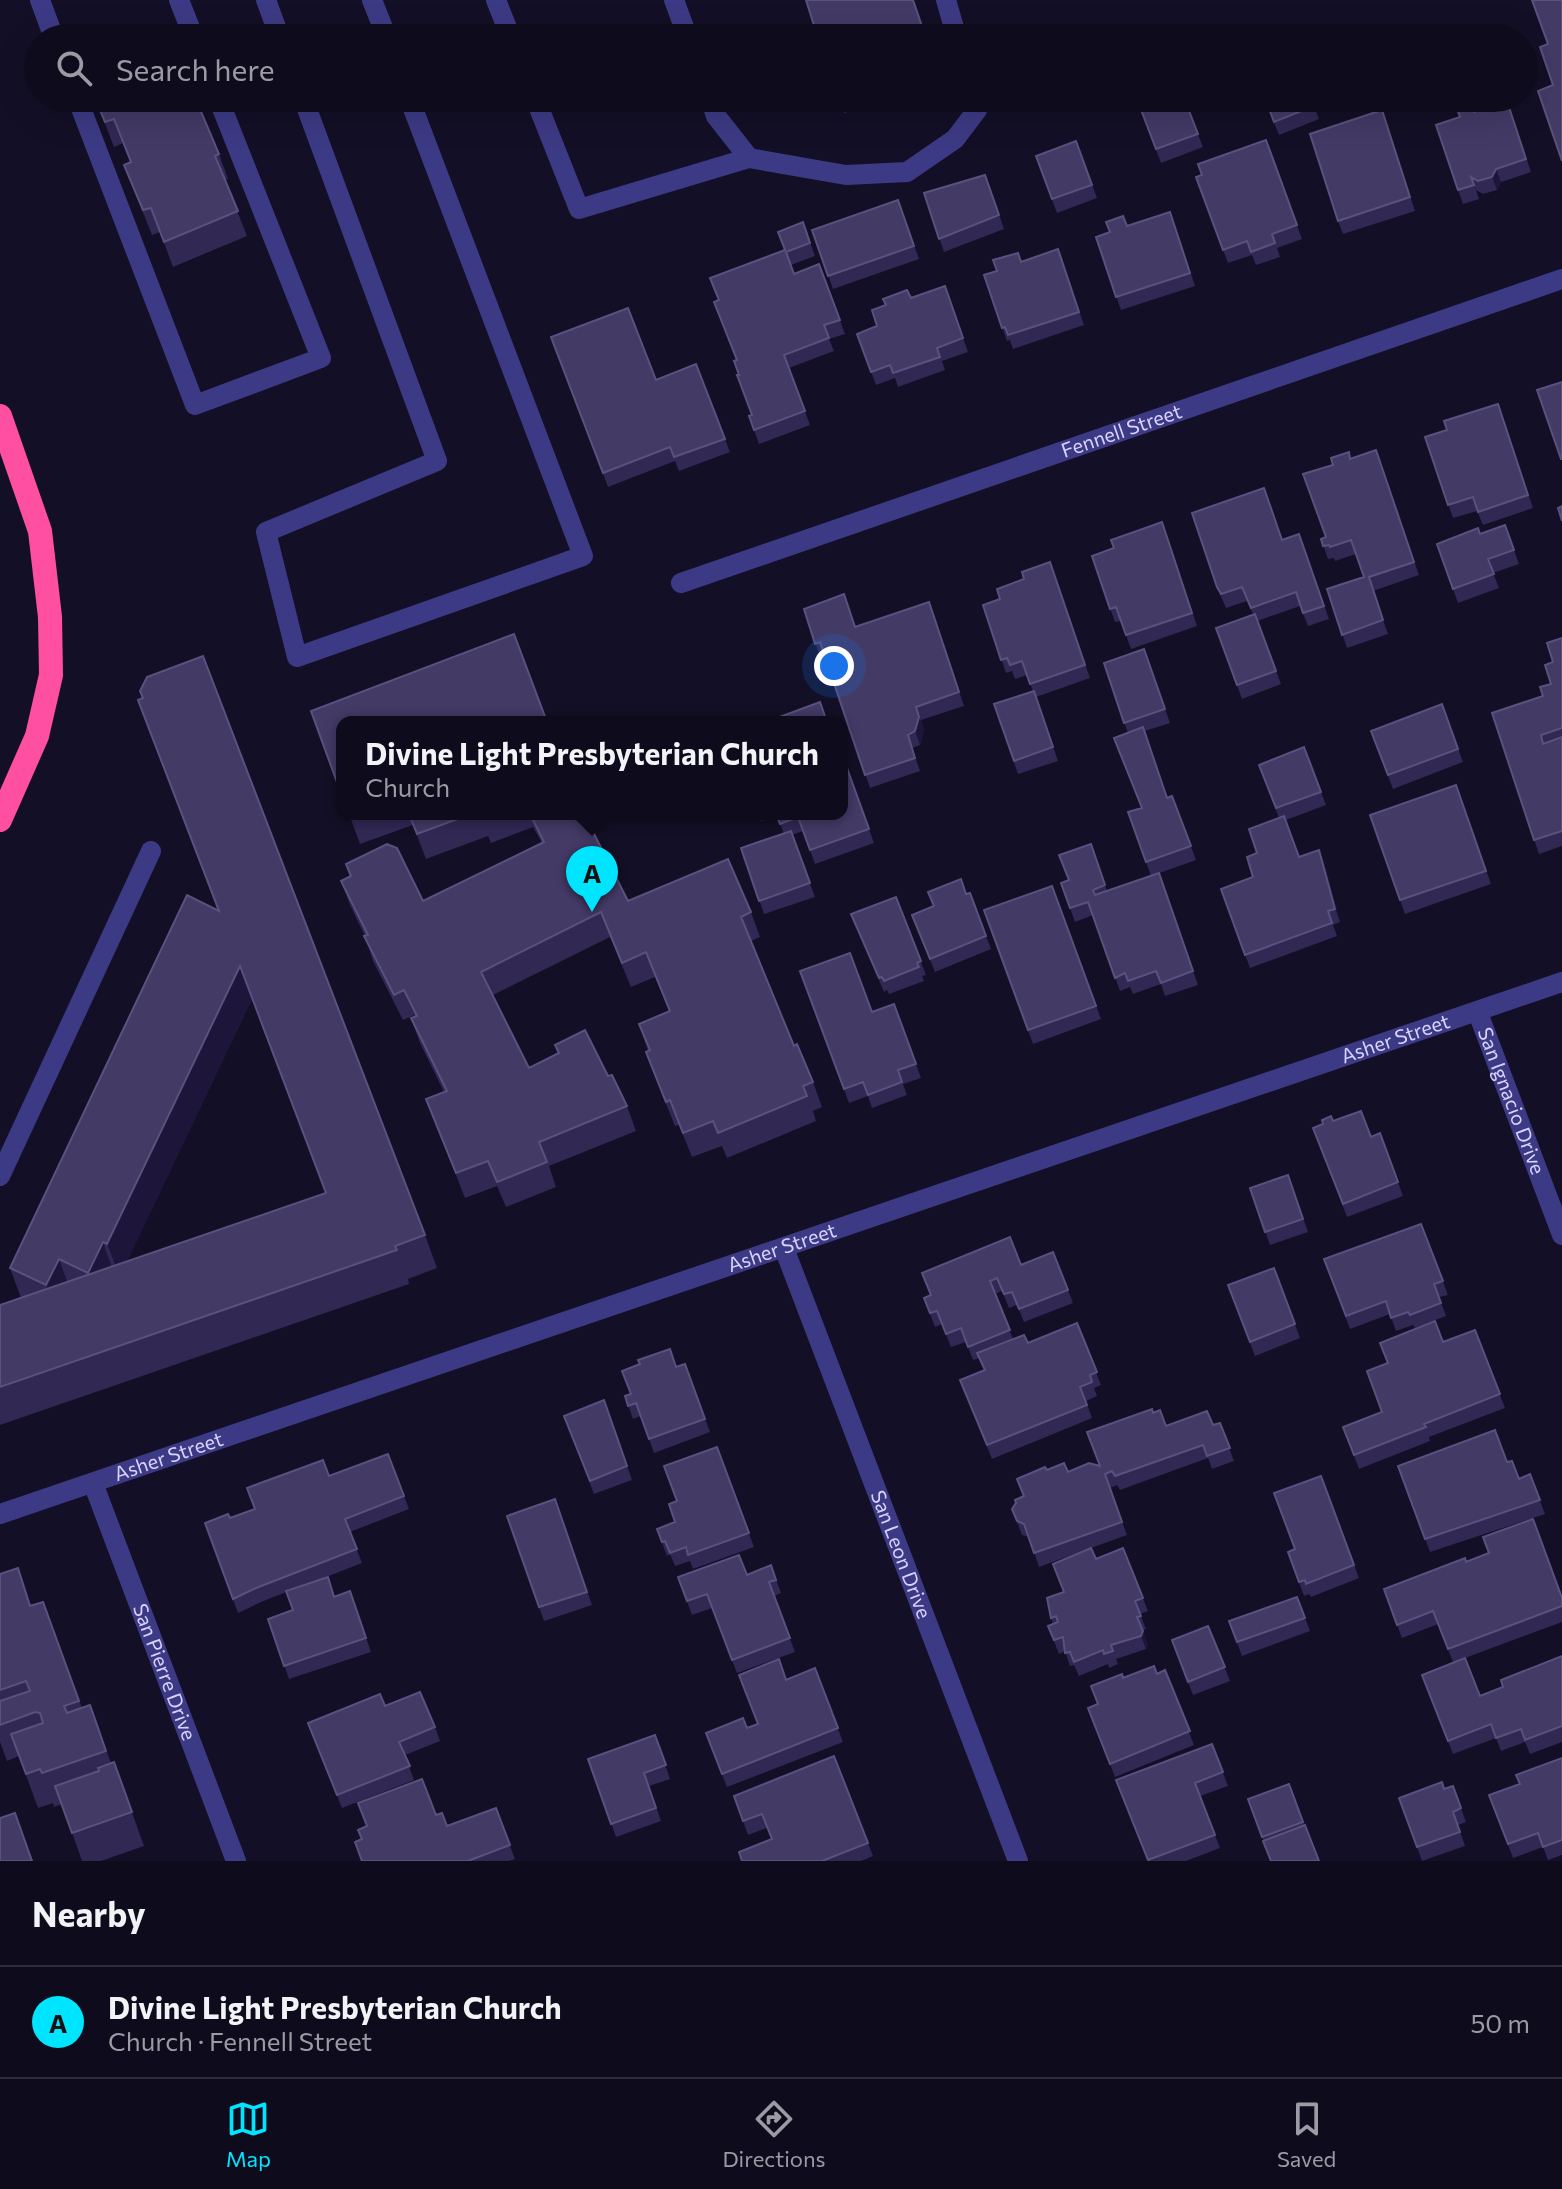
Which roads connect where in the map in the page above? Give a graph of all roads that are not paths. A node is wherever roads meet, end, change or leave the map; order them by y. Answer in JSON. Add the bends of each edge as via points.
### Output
{"nodes":[{"id":1,"x":40,"y":0,"type":"edge"},
{"id":2,"x":179,"y":0,"type":"edge"},
{"id":3,"x":266,"y":0,"type":"edge"},
{"id":4,"x":372,"y":0,"type":"edge"},
{"id":5,"x":496,"y":0,"type":"edge"},
{"id":6,"x":674,"y":0,"type":"edge"},
{"id":7,"x":946,"y":0,"type":"edge"},
{"id":8,"x":49,"y":24,"type":"edge"},
{"id":9,"x":188,"y":24,"type":"edge"},
{"id":10,"x":275,"y":24,"type":"edge"},
{"id":11,"x":381,"y":24,"type":"edge"},
{"id":12,"x":505,"y":24,"type":"edge"},
{"id":13,"x":683,"y":24,"type":"edge"},
{"id":14,"x":953,"y":24,"type":"edge"},
{"id":15,"x":82,"y":112,"type":"edge"},
{"id":16,"x":224,"y":112,"type":"edge"},
{"id":17,"x":308,"y":112,"type":"edge"},
{"id":18,"x":414,"y":112,"type":"edge"},
{"id":19,"x":541,"y":112,"type":"edge"},
{"id":20,"x":715,"y":112,"type":"edge"},
{"id":21,"x":975,"y":112,"type":"edge"},
{"id":22,"x":749,"y":158,"type":"junction"},
{"id":23,"x":1562,"y":279,"type":"edge"},
{"id":24,"x":0,"y":416,"type":"edge"},
{"id":25,"x":681,"y":583,"type":"dead end"},
{"id":26,"x":0,"y":820,"type":"edge"},
{"id":27,"x":151,"y":851,"type":"dead end"},
{"id":28,"x":1562,"y":982,"type":"edge"},
{"id":29,"x":1478,"y":1013,"type":"junction"},
{"id":30,"x":0,"y":1176,"type":"edge"},
{"id":31,"x":1562,"y":1235,"type":"edge"},
{"id":32,"x":784,"y":1248,"type":"junction"},
{"id":33,"x":93,"y":1483,"type":"junction"},
{"id":34,"x":0,"y":1514,"type":"edge"},
{"id":35,"x":236,"y":1861,"type":"edge"},
{"id":36,"x":1018,"y":1861,"type":"edge"}],
"edges":[{"from":1,"to":8,"type":"street"},
{"from":2,"to":9,"type":"street"},
{"from":3,"to":10,"type":"street"},
{"from":4,"to":11,"type":"street"},
{"from":5,"to":12,"type":"street"},
{"from":6,"to":13,"type":"street"},
{"from":7,"to":14,"type":"street"},
{"from":15,"to":16,"type":"street","via":[[195,405],[321,358]]},
{"from":17,"to":18,"type":"street","via":[[437,461],[266,532],[297,657],[583,556]]},
{"from":19,"to":22,"type":"street","via":[[579,209]]},
{"from":20,"to":22,"type":"street"},
{"from":21,"to":22,"type":"street","via":[[955,139],[907,172],[846,175]]},
{"from":23,"to":25,"type":"street","name":"Fennell Street"},
{"from":24,"to":26,"type":"highway","via":[[40,531],[51,675],[37,736]]},
{"from":27,"to":30,"type":"street"},
{"from":28,"to":29,"type":"street","name":"Asher Street"},
{"from":29,"to":31,"type":"street","name":"San Ignacio Drive"},
{"from":29,"to":32,"type":"street","name":"Asher Street"},
{"from":32,"to":33,"type":"street","name":"Asher Street"},
{"from":32,"to":36,"type":"street","name":"San Leon Drive"},
{"from":33,"to":34,"type":"street","name":"Asher Street"},
{"from":33,"to":35,"type":"street","name":"San Pierre Drive"}]}
